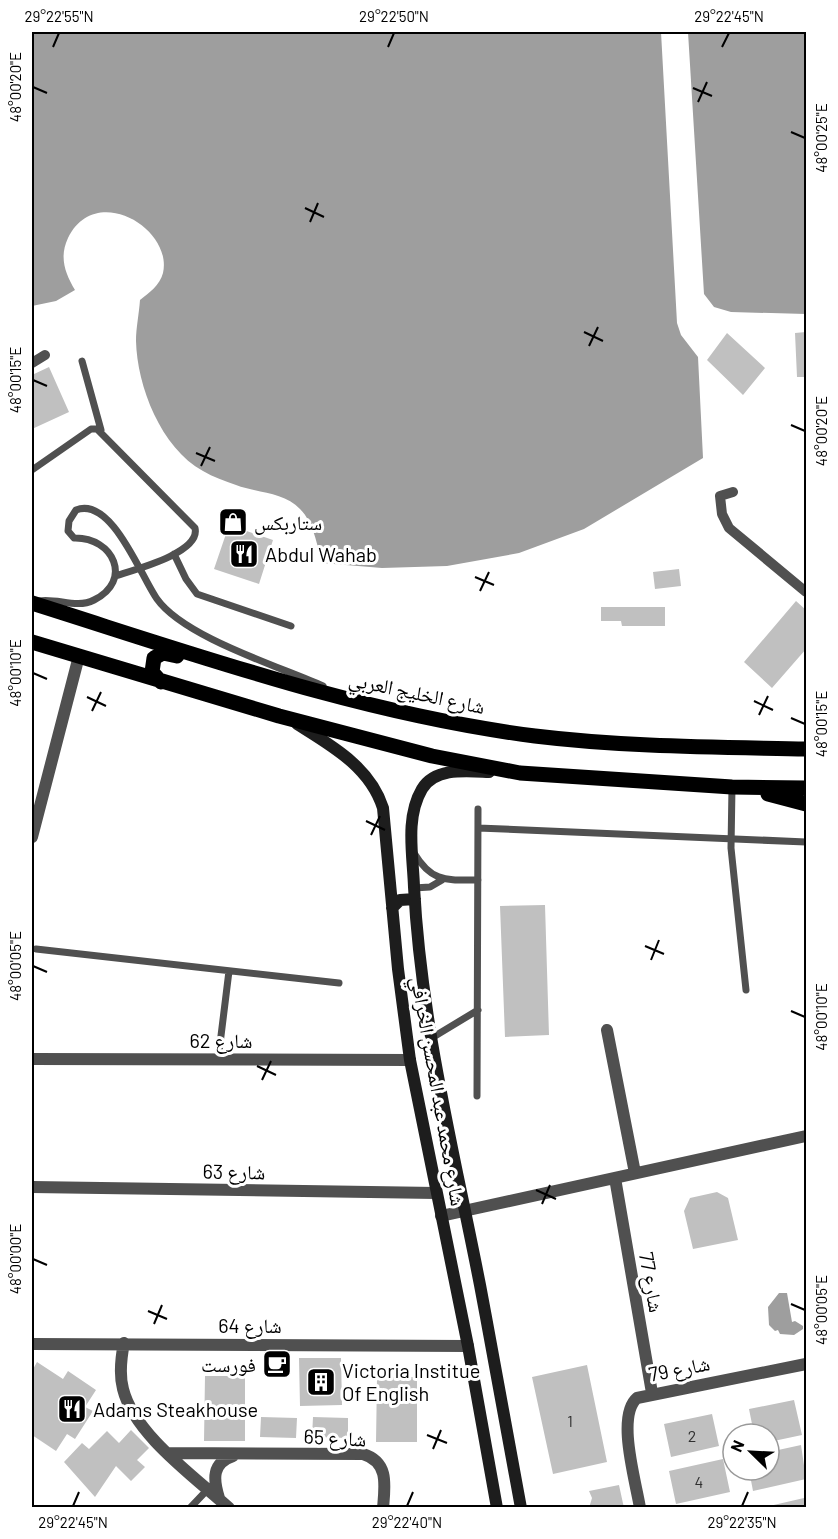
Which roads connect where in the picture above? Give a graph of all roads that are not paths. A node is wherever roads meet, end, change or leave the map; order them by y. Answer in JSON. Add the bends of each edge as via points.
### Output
{"nodes":[{"id":1,"x":45,"y":355,"type":"dead end"},
{"id":2,"x":82,"y":361,"type":"dead end"},
{"id":3,"x":32,"y":363,"type":"edge"},
{"id":4,"x":101,"y":430,"type":"junction"},
{"id":5,"x":32,"y":470,"type":"edge"},
{"id":6,"x":733,"y":492,"type":"dead end"},
{"id":7,"x":174,"y":554,"type":"junction"},
{"id":8,"x":139,"y":568,"type":"junction"},
{"id":9,"x":115,"y":576,"type":"junction"},
{"id":10,"x":807,"y":592,"type":"edge"},
{"id":11,"x":32,"y":603,"type":"edge"},
{"id":12,"x":291,"y":626,"type":"dead end"},
{"id":13,"x":32,"y":642,"type":"edge"},
{"id":14,"x":79,"y":656,"type":"junction"},
{"id":15,"x":260,"y":676,"type":"junction"},
{"id":16,"x":161,"y":682,"type":"junction"},
{"id":17,"x":363,"y":704,"type":"junction"},
{"id":18,"x":291,"y":720,"type":"junction"},
{"id":19,"x":807,"y":749,"type":"edge"},
{"id":20,"x":520,"y":773,"type":"junction"},
{"id":21,"x":739,"y":788,"type":"junction"},
{"id":22,"x":807,"y":788,"type":"edge"},
{"id":23,"x":807,"y":804,"type":"edge"},
{"id":24,"x":478,"y":809,"type":"dead end"},
{"id":25,"x":478,"y":828,"type":"junction"},
{"id":26,"x":32,"y":837,"type":"edge"},
{"id":27,"x":732,"y":839,"type":"junction"},
{"id":28,"x":807,"y":842,"type":"edge"},
{"id":29,"x":412,"y":848,"type":"junction"},
{"id":30,"x":442,"y":880,"type":"junction"},
{"id":31,"x":478,"y":880,"type":"junction"},
{"id":32,"x":415,"y":893,"type":"junction"},
{"id":33,"x":392,"y":908,"type":"junction"},
{"id":34,"x":36,"y":949,"type":"dead end"},
{"id":35,"x":229,"y":971,"type":"junction"},
{"id":36,"x":339,"y":983,"type":"dead end"},
{"id":37,"x":746,"y":990,"type":"dead end"},
{"id":38,"x":478,"y":1010,"type":"junction"},
{"id":39,"x":607,"y":1030,"type":"dead end"},
{"id":40,"x":430,"y":1039,"type":"junction"},
{"id":41,"x":32,"y":1059,"type":"edge"},
{"id":42,"x":218,"y":1060,"type":"junction"},
{"id":43,"x":410,"y":1060,"type":"junction"},
{"id":44,"x":477,"y":1096,"type":"dead end"},
{"id":45,"x":807,"y":1136,"type":"edge"},
{"id":46,"x":635,"y":1173,"type":"junction"},
{"id":47,"x":615,"y":1178,"type":"junction"},
{"id":48,"x":32,"y":1187,"type":"edge"},
{"id":49,"x":436,"y":1193,"type":"junction"},
{"id":50,"x":465,"y":1211,"type":"junction"},
{"id":51,"x":441,"y":1216,"type":"junction"},
{"id":52,"x":124,"y":1343,"type":"junction"},
{"id":53,"x":32,"y":1344,"type":"edge"},
{"id":54,"x":468,"y":1346,"type":"junction"},
{"id":55,"x":807,"y":1364,"type":"edge"},
{"id":56,"x":652,"y":1393,"type":"junction"},
{"id":57,"x":169,"y":1453,"type":"junction"},
{"id":58,"x":240,"y":1455,"type":"junction"},
{"id":59,"x":209,"y":1488,"type":"junction"},
{"id":60,"x":219,"y":1498,"type":"junction"},
{"id":61,"x":387,"y":1507,"type":"edge"},
{"id":62,"x":190,"y":1508,"type":"edge"},
{"id":63,"x":229,"y":1508,"type":"edge"},
{"id":64,"x":496,"y":1508,"type":"edge"},
{"id":65,"x":521,"y":1508,"type":"edge"},
{"id":66,"x":640,"y":1508,"type":"edge"}],
"edges":[{"from":1,"to":3,"type":"street"},
{"from":2,"to":4,"type":"lane"},
{"from":4,"to":5,"type":"lane","via":[[91,429]]},
{"from":4,"to":7,"type":"lane","via":[[153,489],[195,528],[191,544]]},
{"from":6,"to":10,"type":"street","via":[[720,496],[729,528]]},
{"from":7,"to":8,"type":"lane"},
{"from":7,"to":12,"type":"lane","via":[[197,594]]},
{"from":8,"to":9,"type":"lane"},
{"from":8,"to":9,"type":"lane","via":[[128,546],[100,513],[86,507],[76,510],[69,521],[70,535],[104,546],[113,560]]},
{"from":8,"to":17,"type":"lane","via":[[157,599],[176,619],[208,637]]},
{"from":9,"to":11,"type":"lane","via":[[108,590],[88,602]]},
{"from":11,"to":15,"type":"main road","name":"شارع الخليج العربي"},
{"from":13,"to":14,"type":"main road"},
{"from":14,"to":16,"type":"main road"},
{"from":14,"to":26,"type":"street"},
{"from":15,"to":16,"type":"main road","via":[[242,676],[163,653],[154,658],[152,668]]},
{"from":15,"to":17,"type":"main road","name":"شارع الخليج العربي"},
{"from":16,"to":18,"type":"main road"},
{"from":17,"to":19,"type":"main road","name":"شارع الخليج العربي","via":[[533,736],[603,743]]},
{"from":18,"to":20,"type":"main road","via":[[379,744]]},
{"from":18,"to":33,"type":"main road","name":"شارع محمد عبد المحسن الخرافي","via":[[342,753],[375,787],[383,808]]},
{"from":20,"to":21,"type":"main road"},
{"from":20,"to":29,"type":"main road","name":"شارع محمد عبد المحسن الخرافي","via":[[457,772],[432,779],[421,790],[414,808]]},
{"from":21,"to":22,"type":"main road"},
{"from":21,"to":23,"type":"main road"},
{"from":21,"to":27,"type":"lane"},
{"from":24,"to":25,"type":"lane"},
{"from":25,"to":27,"type":"lane"},
{"from":25,"to":31,"type":"lane"},
{"from":27,"to":28,"type":"lane"},
{"from":27,"to":37,"type":"lane"},
{"from":29,"to":30,"type":"lane","via":[[422,864]]},
{"from":29,"to":32,"type":"main road","name":"شارع محمد عبد المحسن الخرافي"},
{"from":30,"to":31,"type":"lane"},
{"from":30,"to":32,"type":"lane"},
{"from":31,"to":38,"type":"lane"},
{"from":32,"to":33,"type":"main road"},
{"from":32,"to":40,"type":"main road","name":"شارع محمد عبد المحسن الخرافي"},
{"from":33,"to":43,"type":"main road","name":"شارع محمد عبد المحسن الخرافي"},
{"from":34,"to":35,"type":"lane"},
{"from":35,"to":36,"type":"lane"},
{"from":35,"to":42,"type":"lane"},
{"from":38,"to":40,"type":"lane"},
{"from":38,"to":44,"type":"lane"},
{"from":39,"to":46,"type":"street"},
{"from":40,"to":50,"type":"main road","name":"شارع محمد عبد المحسن الخرافي"},
{"from":41,"to":42,"type":"street","name":"شارع 62"},
{"from":42,"to":43,"type":"street","name":"شارع 62"},
{"from":43,"to":49,"type":"main road","name":"شارع محمد عبد المحسن الخرافي"},
{"from":45,"to":46,"type":"street"},
{"from":46,"to":47,"type":"street"},
{"from":47,"to":50,"type":"street"},
{"from":47,"to":56,"type":"street","name":"شارع 77"},
{"from":48,"to":49,"type":"street","name":"شارع 63"},
{"from":49,"to":51,"type":"main road","name":"شارع محمد عبد المحسن الخرافي"},
{"from":50,"to":51,"type":"street"},
{"from":50,"to":65,"type":"main road","name":"شارع محمد عبد المحسن الخرافي"},
{"from":51,"to":54,"type":"main road","name":"شارع محمد عبد المحسن الخرافي"},
{"from":52,"to":53,"type":"street","name":"شارع 64"},
{"from":52,"to":54,"type":"street","name":"شارع 64"},
{"from":52,"to":57,"type":"street","via":[[121,1379],[128,1403]]},
{"from":54,"to":64,"type":"main road","name":"شارع محمد عبد المحسن الخرافي"},
{"from":55,"to":56,"type":"street","name":"شارع 79"},
{"from":56,"to":66,"type":"street","name":"شارع 79","via":[[633,1401],[626,1419]]},
{"from":57,"to":58,"type":"street","name":"شارع 65"},
{"from":57,"to":59,"type":"street"},
{"from":58,"to":60,"type":"street","via":[[217,1467]]},
{"from":58,"to":61,"type":"street","name":"شارع 65","via":[[369,1456],[384,1473]]},
{"from":59,"to":60,"type":"street"},
{"from":59,"to":62,"type":"lane"},
{"from":60,"to":63,"type":"street"}]}
